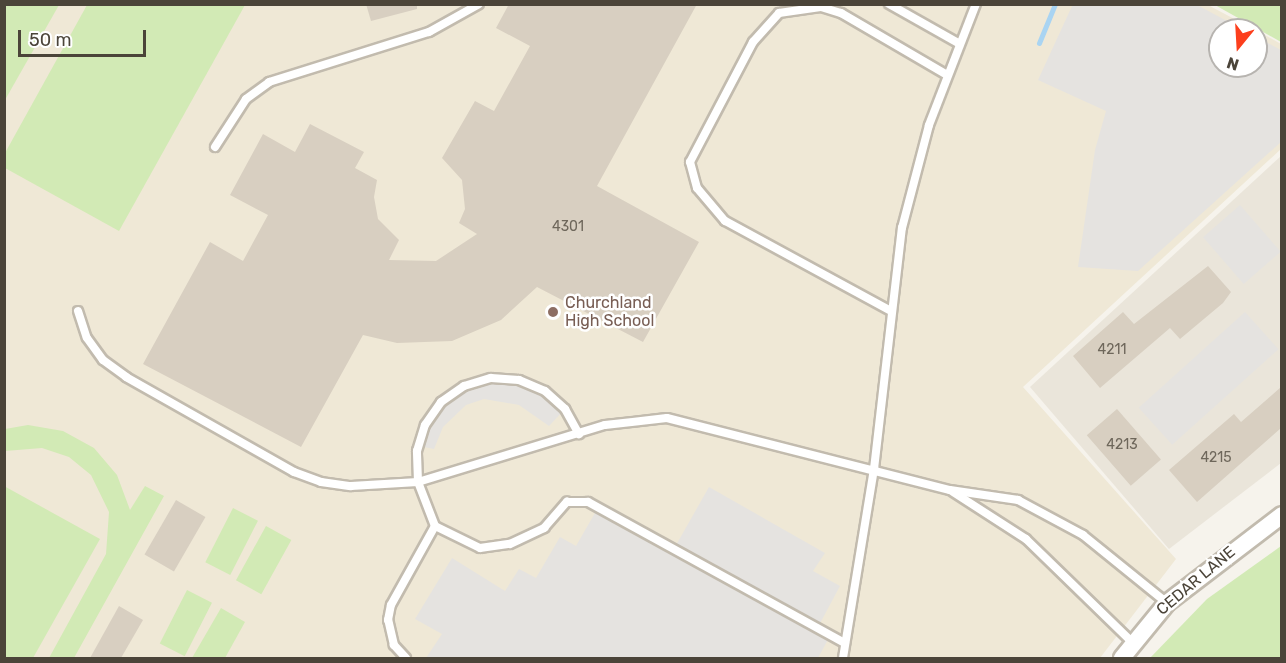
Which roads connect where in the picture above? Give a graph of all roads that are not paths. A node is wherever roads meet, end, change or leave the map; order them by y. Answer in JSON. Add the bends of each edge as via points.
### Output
{"nodes":[{"id":1,"x":478,"y":4,"type":"edge"},
{"id":2,"x":890,"y":4,"type":"edge"},
{"id":3,"x":976,"y":4,"type":"edge"},
{"id":4,"x":960,"y":44,"type":"junction"},
{"id":5,"x":947,"y":75,"type":"junction"},
{"id":6,"x":215,"y":147,"type":"dead end"},
{"id":7,"x":78,"y":311,"type":"dead end"},
{"id":8,"x":891,"y":311,"type":"junction"},
{"id":9,"x":579,"y":434,"type":"junction"},
{"id":10,"x":874,"y":469,"type":"junction"},
{"id":11,"x":418,"y":482,"type":"junction"},
{"id":12,"x":950,"y":490,"type":"junction"},
{"id":13,"x":1281,"y":515,"type":"edge"},
{"id":14,"x":435,"y":526,"type":"junction"},
{"id":15,"x":1167,"y":603,"type":"junction"},
{"id":16,"x":846,"y":642,"type":"junction"},
{"id":17,"x":1132,"y":642,"type":"junction"},
{"id":18,"x":406,"y":658,"type":"edge"},
{"id":19,"x":843,"y":658,"type":"edge"},
{"id":20,"x":1122,"y":658,"type":"edge"}],
"edges":[{"from":1,"to":6,"type":"lane","via":[[429,32],[269,82],[246,99]]},
{"from":2,"to":4,"type":"lane"},
{"from":3,"to":4,"type":"lane"},
{"from":4,"to":5,"type":"lane"},
{"from":5,"to":8,"type":"lane","via":[[909,195]]},
{"from":5,"to":8,"type":"lane","via":[[841,13],[820,7],[779,13],[753,42],[690,162],[697,188],[725,220]]},
{"from":7,"to":11,"type":"lane","via":[[87,338],[103,360],[294,472],[351,486]]},
{"from":8,"to":10,"type":"lane"},
{"from":9,"to":10,"type":"lane","via":[[604,425],[667,418]]},
{"from":9,"to":11,"type":"lane"},
{"from":9,"to":11,"type":"lane","via":[[566,410],[536,387],[519,380],[491,378],[464,386],[441,402],[425,425],[417,451]]},
{"from":10,"to":12,"type":"lane"},
{"from":10,"to":16,"type":"lane"},
{"from":11,"to":14,"type":"lane"},
{"from":12,"to":15,"type":"lane","via":[[1018,500],[1083,535]]},
{"from":12,"to":17,"type":"lane","via":[[1026,538]]},
{"from":13,"to":15,"type":"street","name":"CEDAR LANE"},
{"from":14,"to":16,"type":"lane","via":[[480,548],[510,544],[544,528],[567,502],[588,502]]},
{"from":14,"to":18,"type":"lane","via":[[391,605],[389,633]]},
{"from":15,"to":17,"type":"street","name":"CEDAR LANE"},
{"from":16,"to":19,"type":"lane"},
{"from":17,"to":20,"type":"street","name":"CEDAR LANE"}]}
